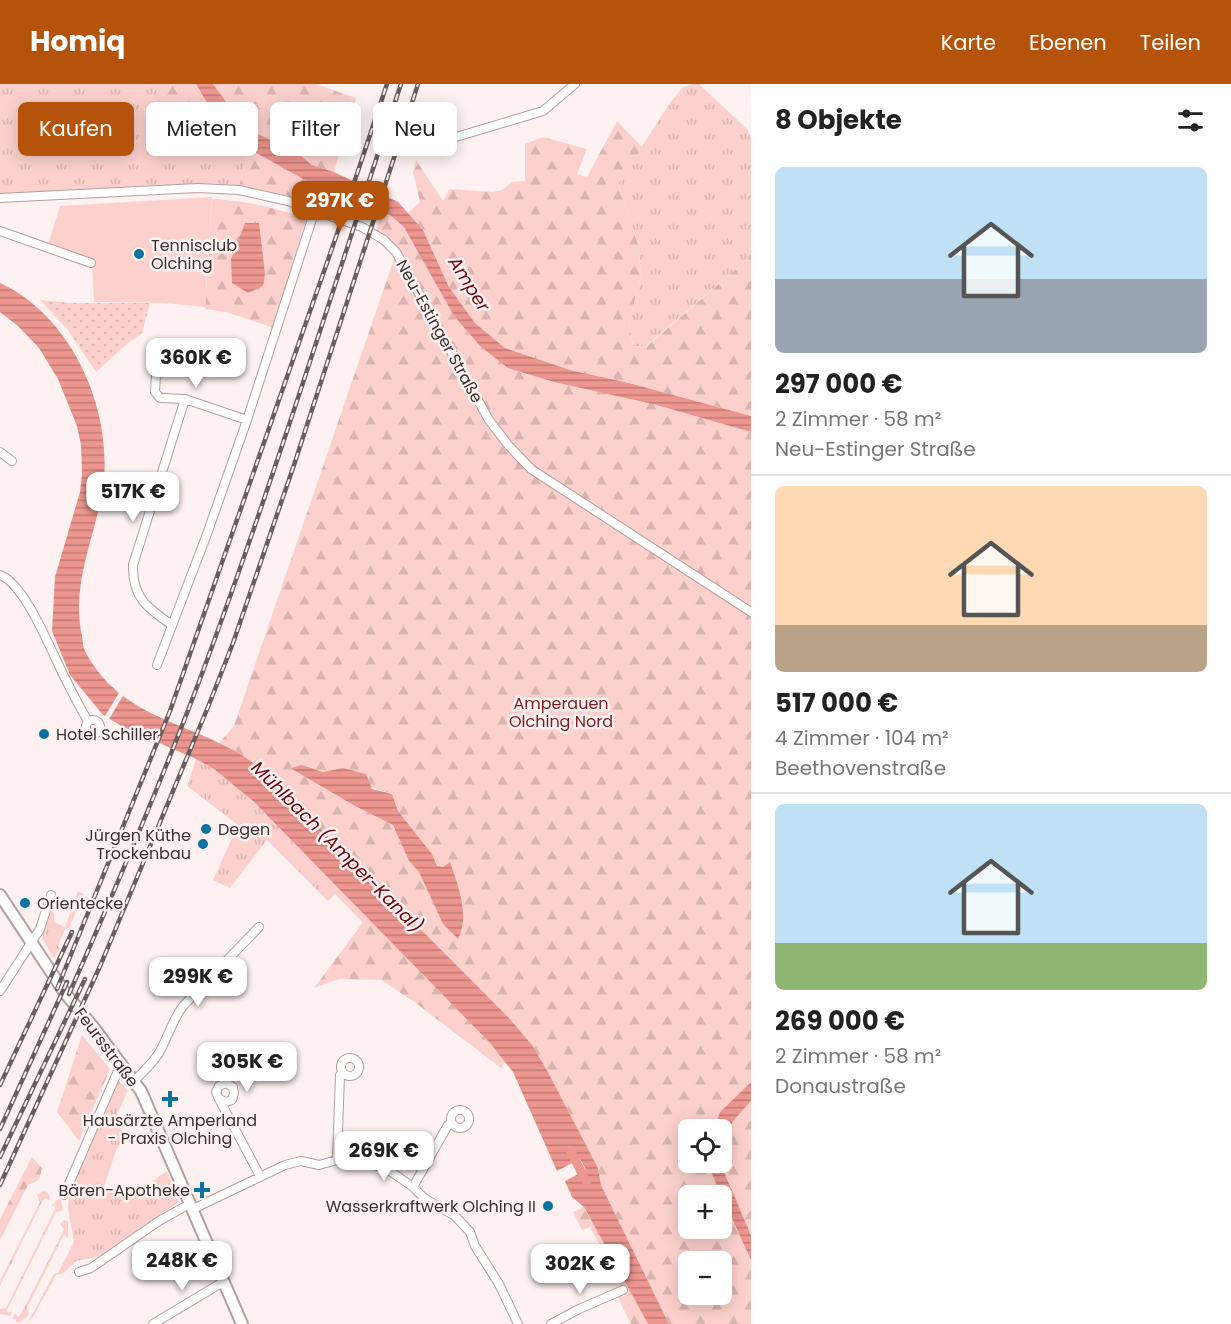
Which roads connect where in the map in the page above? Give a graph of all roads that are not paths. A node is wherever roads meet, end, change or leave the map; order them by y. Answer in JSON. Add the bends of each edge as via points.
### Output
{"nodes":[{"id":1,"x":575,"y":84,"type":"edge"},
{"id":2,"x":457,"y":137,"type":"edge"},
{"id":3,"x":0,"y":198,"type":"edge"},
{"id":4,"x":315,"y":210,"type":"junction"},
{"id":5,"x":0,"y":231,"type":"edge"},
{"id":6,"x":91,"y":264,"type":"dead end"},
{"id":7,"x":157,"y":355,"type":"dead end"},
{"id":8,"x":186,"y":399,"type":"junction"},
{"id":9,"x":247,"y":420,"type":"junction"},
{"id":10,"x":0,"y":452,"type":"edge"},
{"id":11,"x":12,"y":461,"type":"dead end"},
{"id":12,"x":0,"y":575,"type":"edge"},
{"id":13,"x":751,"y":612,"type":"edge"},
{"id":14,"x":172,"y":625,"type":"junction"},
{"id":15,"x":158,"y":665,"type":"dead end"},
{"id":16,"x":88,"y":721,"type":"dead end"},
{"id":17,"x":51,"y":895,"type":"dead end"},
{"id":18,"x":2,"y":902,"type":"edge"},
{"id":19,"x":259,"y":927,"type":"dead end"},
{"id":20,"x":32,"y":943,"type":"junction"},
{"id":21,"x":0,"y":991,"type":"edge"},
{"id":22,"x":121,"y":1064,"type":"junction"},
{"id":23,"x":343,"y":1073,"type":"dead end"},
{"id":24,"x":134,"y":1081,"type":"junction"},
{"id":25,"x":219,"y":1099,"type":"dead end"},
{"id":26,"x":452,"y":1123,"type":"dead end"},
{"id":27,"x":337,"y":1160,"type":"junction"},
{"id":28,"x":260,"y":1176,"type":"junction"},
{"id":29,"x":413,"y":1186,"type":"junction"},
{"id":30,"x":64,"y":1195,"type":"dead end"},
{"id":31,"x":188,"y":1208,"type":"junction"},
{"id":32,"x":79,"y":1272,"type":"dead end"},
{"id":33,"x":223,"y":1282,"type":"junction"},
{"id":34,"x":623,"y":1290,"type":"dead end"},
{"id":35,"x":153,"y":1324,"type":"edge"},
{"id":36,"x":242,"y":1324,"type":"edge"},
{"id":37,"x":518,"y":1324,"type":"edge"},
{"id":38,"x":550,"y":1324,"type":"edge"}],
"edges":[{"from":1,"to":2,"type":"street","via":[[543,111]]},
{"from":3,"to":4,"type":"street","name":"Neu-Estinger Straße","via":[[198,188],[238,190]]},
{"from":4,"to":9,"type":"street"},
{"from":4,"to":13,"type":"street","name":"Neu-Estinger Straße","via":[[362,226],[396,252],[489,420],[531,469]]},
{"from":5,"to":6,"type":"street"},
{"from":7,"to":8,"type":"street","via":[[155,392],[160,398]]},
{"from":8,"to":9,"type":"street"},
{"from":8,"to":14,"type":"street","via":[[133,565],[135,591]]},
{"from":9,"to":14,"type":"street"},
{"from":10,"to":11,"type":"street"},
{"from":12,"to":16,"type":"street","via":[[35,616]]},
{"from":14,"to":15,"type":"street"},
{"from":17,"to":20,"type":"street"},
{"from":18,"to":20,"type":"street","name":"Feursstraße"},
{"from":19,"to":24,"type":"street","via":[[183,1006],[159,1052]]},
{"from":20,"to":21,"type":"street"},
{"from":20,"to":22,"type":"street","name":"Feursstraße","via":[[65,993]]},
{"from":22,"to":24,"type":"street","name":"Feursstraße"},
{"from":22,"to":30,"type":"street"},
{"from":23,"to":27,"type":"street"},
{"from":24,"to":31,"type":"street","name":"Feursstraße","via":[[149,1108]]},
{"from":25,"to":28,"type":"street"},
{"from":26,"to":29,"type":"street"},
{"from":27,"to":28,"type":"street","via":[[319,1165],[301,1161]]},
{"from":27,"to":29,"type":"street","via":[[387,1169]]},
{"from":28,"to":31,"type":"street"},
{"from":29,"to":37,"type":"street","via":[[424,1198],[455,1216],[470,1232]]},
{"from":31,"to":32,"type":"street","via":[[159,1221],[91,1268]]},
{"from":31,"to":33,"type":"street","name":"Feursstraße"},
{"from":33,"to":35,"type":"street"},
{"from":33,"to":36,"type":"street","name":"Feursstraße"},
{"from":34,"to":38,"type":"street"}]}
